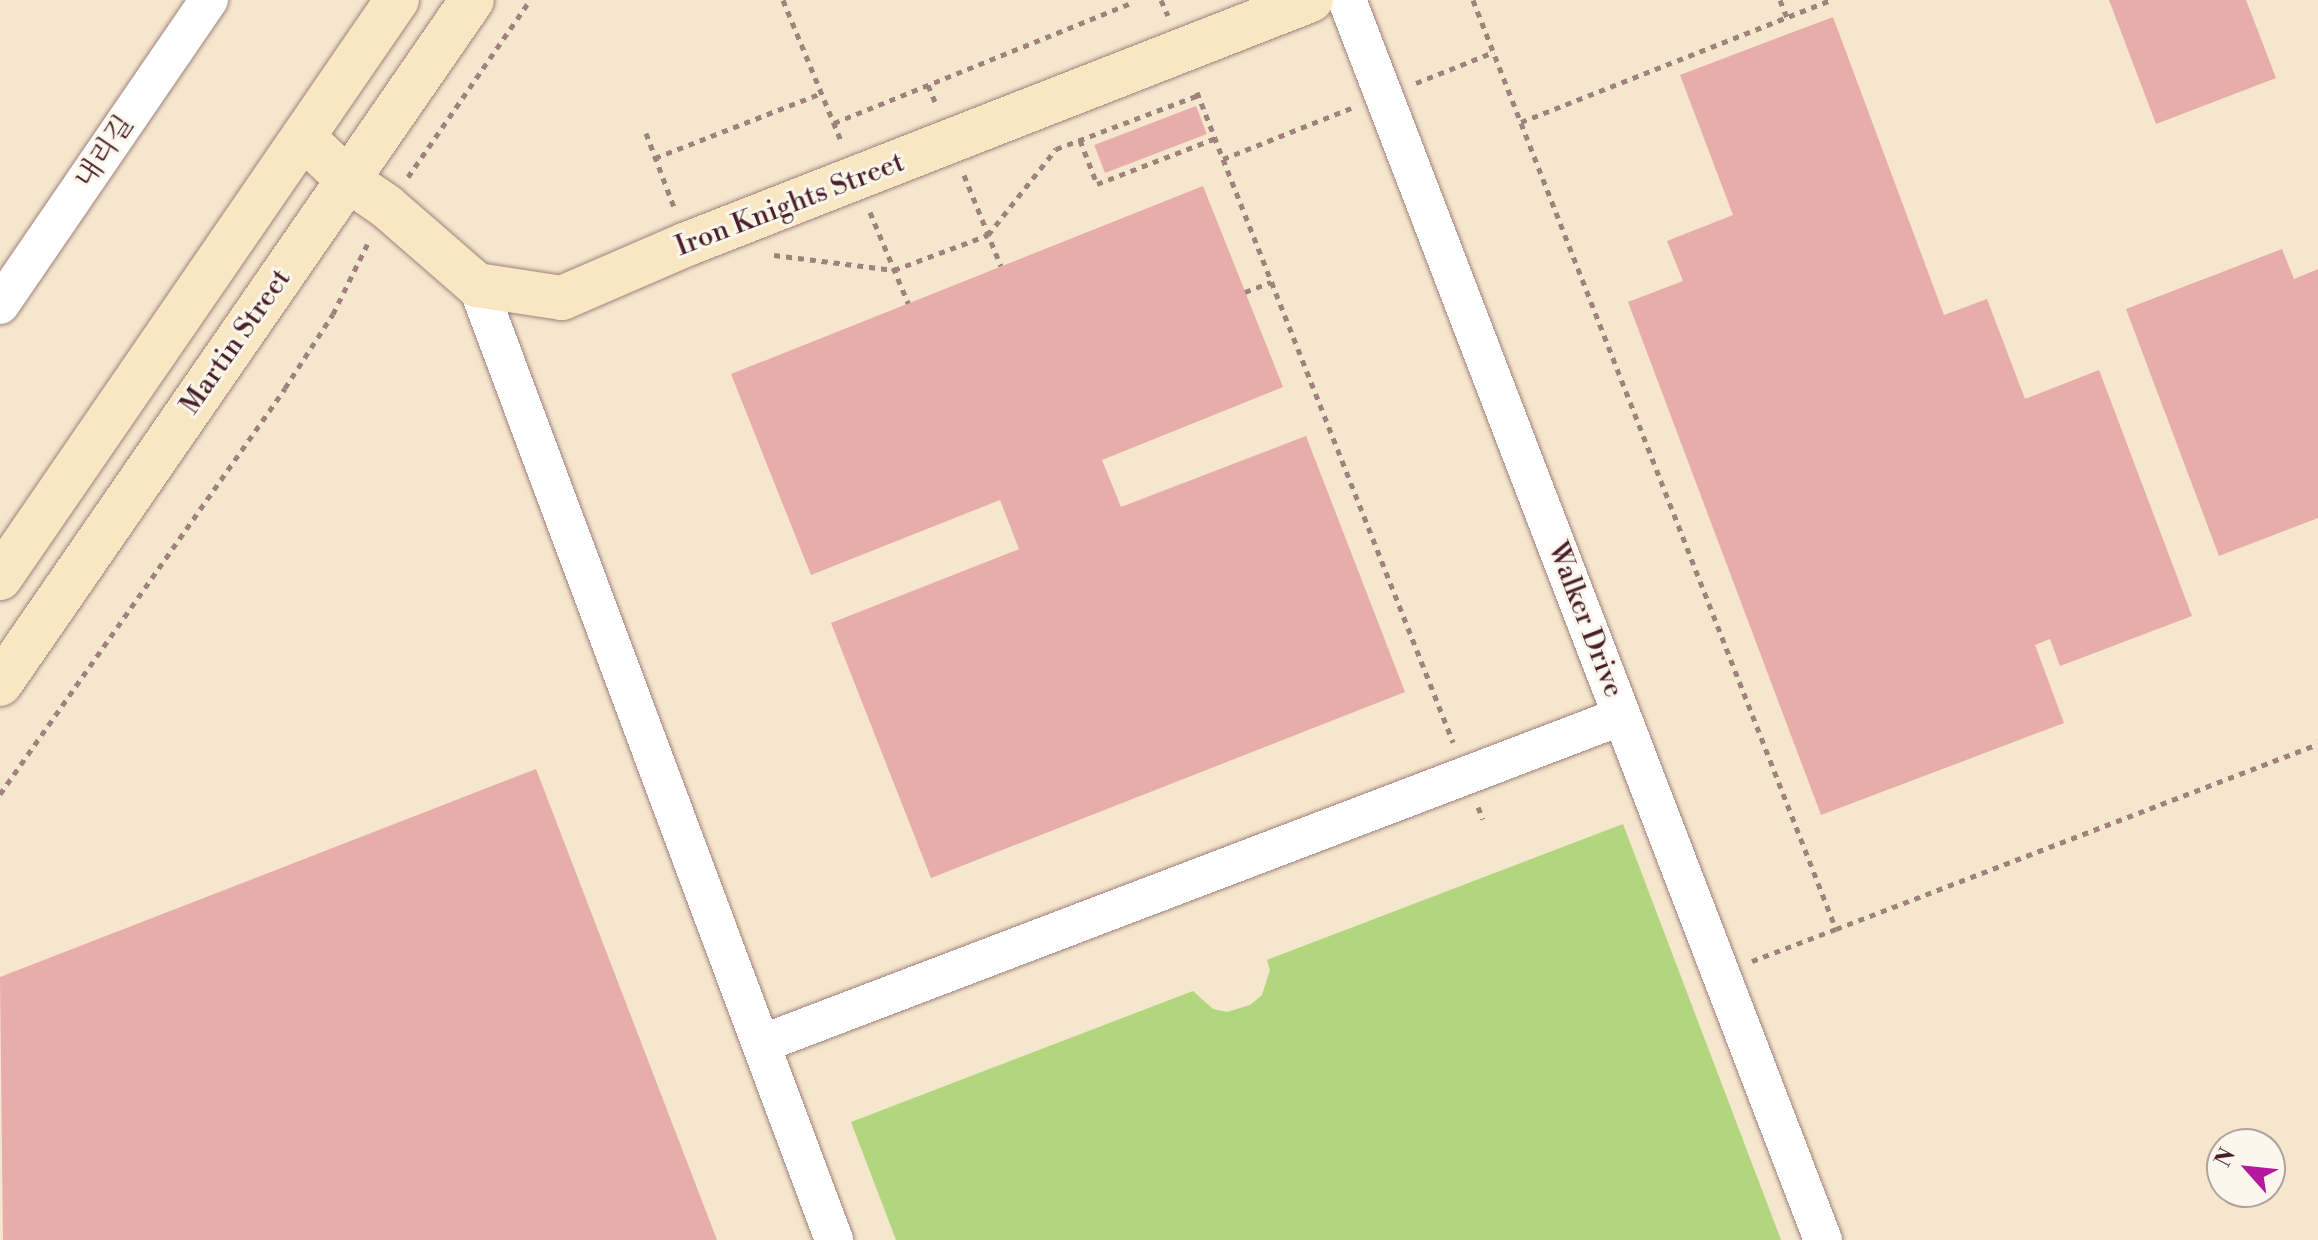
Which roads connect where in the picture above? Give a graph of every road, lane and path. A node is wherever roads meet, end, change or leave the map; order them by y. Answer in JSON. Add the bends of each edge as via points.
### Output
{"nodes":[{"id":1,"x":209,"y":0,"type":"edge"},
{"id":2,"x":397,"y":0,"type":"edge"},
{"id":3,"x":472,"y":0,"type":"edge"},
{"id":4,"x":530,"y":0,"type":"edge"},
{"id":5,"x":1161,"y":0,"type":"edge"},
{"id":6,"x":1311,"y":0,"type":"edge"},
{"id":7,"x":1347,"y":0,"type":"edge"},
{"id":8,"x":1473,"y":0,"type":"edge"},
{"id":9,"x":1780,"y":0,"type":"edge"},
{"id":10,"x":1830,"y":0,"type":"edge"},
{"id":11,"x":1136,"y":1,"type":"edge"},
{"id":12,"x":1787,"y":17,"type":"junction"},
{"id":13,"x":1181,"y":51,"type":"junction"},
{"id":14,"x":1494,"y":52,"type":"junction"},
{"id":15,"x":822,"y":93,"type":"dead end"},
{"id":16,"x":1383,"y":96,"type":"junction"},
{"id":17,"x":1063,"y":98,"type":"junction"},
{"id":18,"x":1521,"y":122,"type":"junction"},
{"id":19,"x":834,"y":123,"type":"dead end"},
{"id":20,"x":303,"y":137,"type":"junction"},
{"id":21,"x":1216,"y":138,"type":"junction"},
{"id":22,"x":655,"y":158,"type":"dead end"},
{"id":23,"x":1223,"y":159,"type":"junction"},
{"id":24,"x":348,"y":180,"type":"junction"},
{"id":25,"x":386,"y":206,"type":"junction"},
{"id":26,"x":1271,"y":282,"type":"junction"},
{"id":27,"x":477,"y":285,"type":"junction"},
{"id":28,"x":1245,"y":292,"type":"dead end"},
{"id":29,"x":0,"y":305,"type":"edge"},
{"id":30,"x":0,"y":578,"type":"edge"},
{"id":31,"x":0,"y":684,"type":"edge"},
{"id":32,"x":1622,"y":716,"type":"junction"},
{"id":33,"x":2318,"y":744,"type":"edge"},
{"id":34,"x":1466,"y":776,"type":"junction"},
{"id":35,"x":0,"y":794,"type":"edge"},
{"id":36,"x":1483,"y":819,"type":"dead end"},
{"id":37,"x":1836,"y":929,"type":"junction"},
{"id":38,"x":1721,"y":974,"type":"junction"},
{"id":39,"x":761,"y":1044,"type":"junction"},
{"id":40,"x":834,"y":1240,"type":"edge"},
{"id":41,"x":1823,"y":1240,"type":"edge"}],
"edges":[{"from":1,"to":29,"type":"street","name":"내리길"},
{"from":2,"to":20,"type":"main road"},
{"from":3,"to":24,"type":"main road","name":"Martin Street"},
{"from":4,"to":25,"type":"path"},
{"from":5,"to":13,"type":"path"},
{"from":6,"to":13,"type":"main road","name":"Iron Knights Street"},
{"from":7,"to":16,"type":"street","name":"Walker Drive"},
{"from":8,"to":14,"type":"path"},
{"from":9,"to":12,"type":"path"},
{"from":10,"to":12,"type":"path"},
{"from":11,"to":19,"type":"path"},
{"from":12,"to":18,"type":"path"},
{"from":13,"to":17,"type":"main road","name":"Iron Knights Street"},
{"from":13,"to":21,"type":"path"},
{"from":14,"to":16,"type":"path"},
{"from":14,"to":18,"type":"path"},
{"from":15,"to":22,"type":"path"},
{"from":16,"to":23,"type":"path"},
{"from":16,"to":32,"type":"street","name":"Walker Drive"},
{"from":17,"to":21,"type":"path","via":[[1097,184]]},
{"from":17,"to":27,"type":"main road","name":"Iron Knights Street","via":[[562,298]]},
{"from":18,"to":37,"type":"path"},
{"from":20,"to":24,"type":"main road"},
{"from":20,"to":30,"type":"main road"},
{"from":21,"to":23,"type":"path"},
{"from":23,"to":26,"type":"path"},
{"from":24,"to":25,"type":"main road"},
{"from":24,"to":31,"type":"main road","name":"Martin Street"},
{"from":25,"to":27,"type":"main road"},
{"from":25,"to":35,"type":"path","via":[[333,314],[285,388]]},
{"from":26,"to":28,"type":"path"},
{"from":26,"to":34,"type":"path"},
{"from":27,"to":39,"type":"street"},
{"from":32,"to":34,"type":"street"},
{"from":32,"to":38,"type":"street","name":"Walker Drive"},
{"from":33,"to":37,"type":"path"},
{"from":34,"to":36,"type":"path"},
{"from":34,"to":39,"type":"street"},
{"from":37,"to":38,"type":"path"},
{"from":38,"to":41,"type":"street","name":"Walker Drive"},
{"from":39,"to":40,"type":"street"}]}
